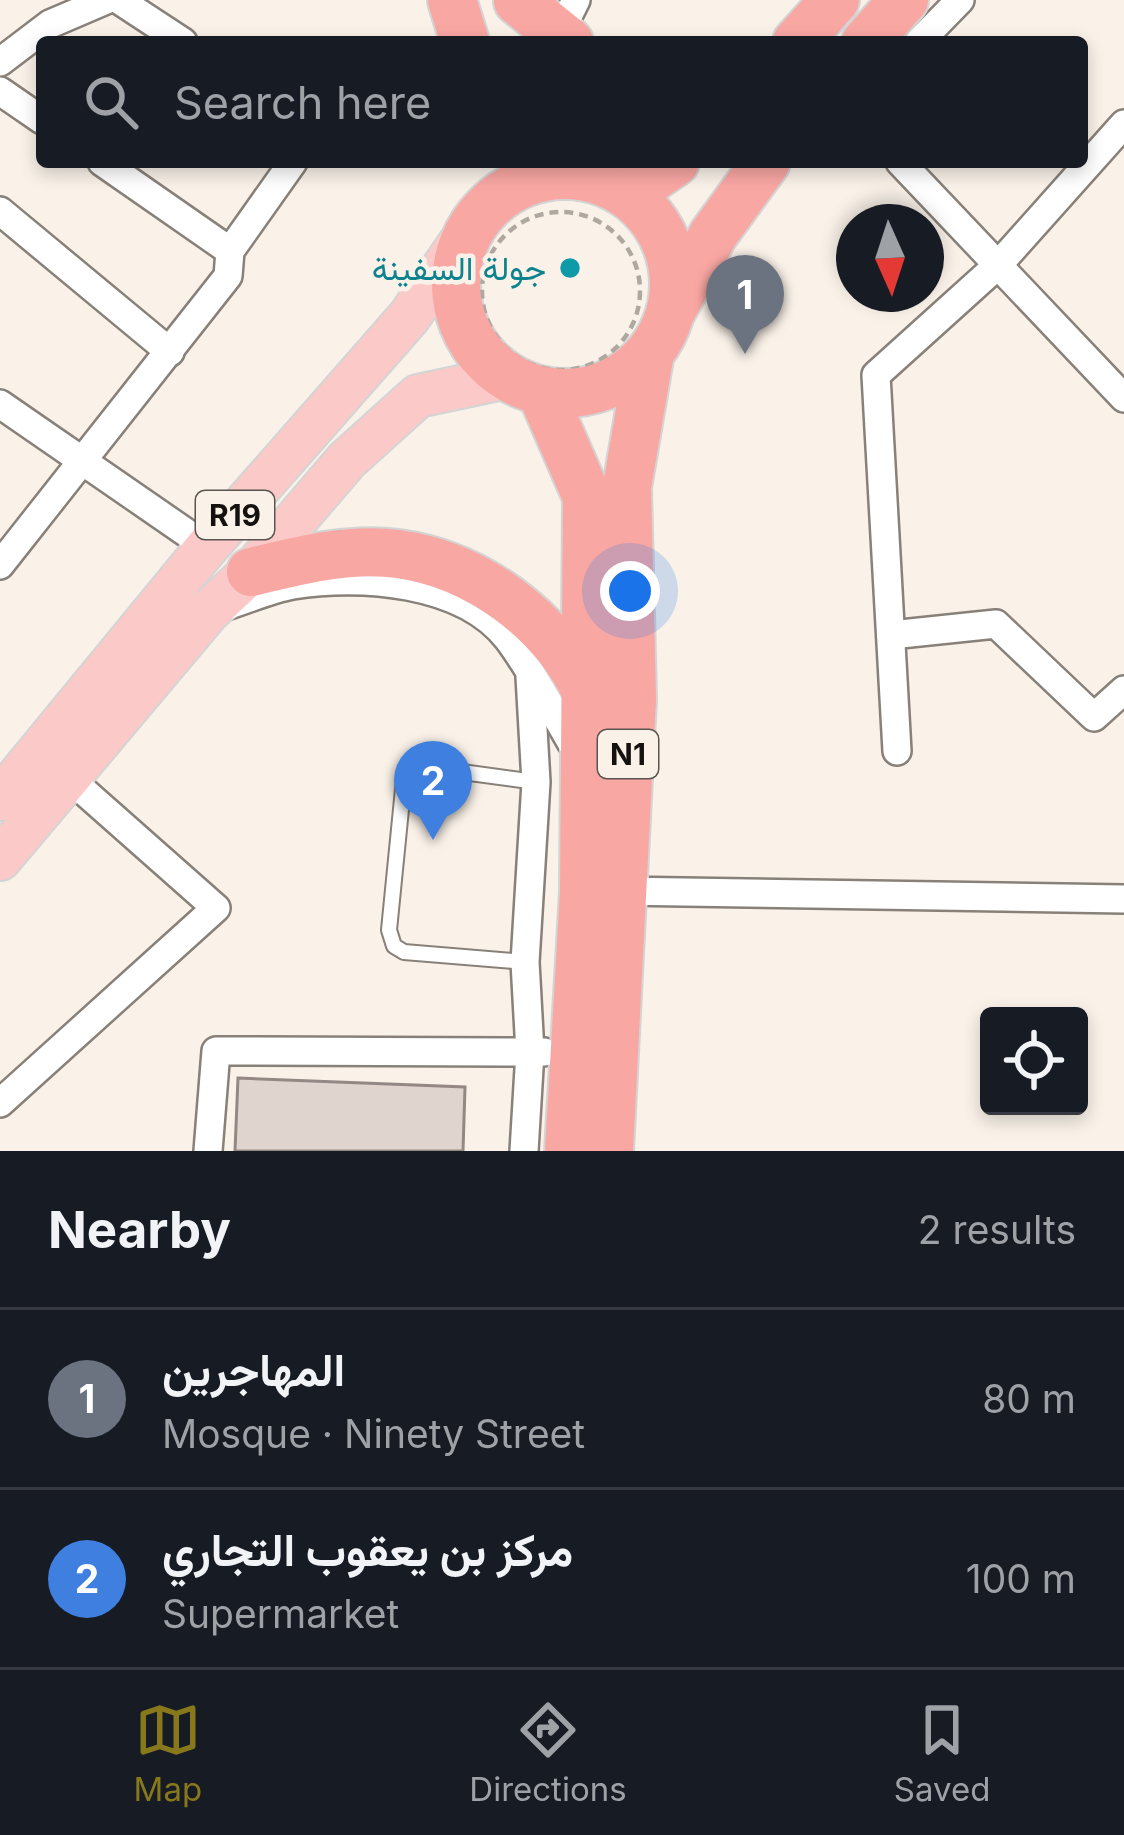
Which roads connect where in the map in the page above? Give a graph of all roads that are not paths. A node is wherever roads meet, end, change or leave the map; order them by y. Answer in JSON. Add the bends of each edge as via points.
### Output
{"nodes":[{"id":1,"x":106,"y":0,"type":"edge"},
{"id":2,"x":119,"y":0,"type":"edge"},
{"id":3,"x":452,"y":0,"type":"edge"},
{"id":4,"x":517,"y":0,"type":"edge"},
{"id":5,"x":836,"y":0,"type":"edge"},
{"id":6,"x":904,"y":0,"type":"edge"},
{"id":7,"x":960,"y":0,"type":"edge"},
{"id":8,"x":560,"y":30,"type":"edge"},
{"id":9,"x":174,"y":36,"type":"edge"},
{"id":10,"x":463,"y":36,"type":"edge"},
{"id":11,"x":803,"y":36,"type":"edge"},
{"id":12,"x":871,"y":36,"type":"edge"},
{"id":13,"x":925,"y":36,"type":"edge"},
{"id":14,"x":0,"y":62,"type":"edge"},
{"id":15,"x":0,"y":91,"type":"edge"},
{"id":16,"x":36,"y":116,"type":"edge"},
{"id":17,"x":1124,"y":124,"type":"edge"},
{"id":18,"x":1088,"y":164,"type":"edge"},
{"id":19,"x":111,"y":168,"type":"edge"},
{"id":20,"x":289,"y":168,"type":"edge"},
{"id":21,"x":484,"y":168,"type":"edge"},
{"id":22,"x":646,"y":168,"type":"edge"},
{"id":23,"x":762,"y":168,"type":"edge"},
{"id":24,"x":907,"y":168,"type":"edge"},
{"id":25,"x":1085,"y":168,"type":"edge"},
{"id":26,"x":599,"y":178,"type":"edge"},
{"id":27,"x":0,"y":212,"type":"edge"},
{"id":28,"x":469,"y":230,"type":"junction"},
{"id":29,"x":230,"y":251,"type":"junction"},
{"id":30,"x":999,"y":264,"type":"junction"},
{"id":31,"x":658,"y":338,"type":"junction"},
{"id":32,"x":170,"y":352,"type":"junction"},
{"id":33,"x":543,"y":379,"type":"junction"},
{"id":34,"x":1124,"y":398,"type":"edge"},
{"id":35,"x":0,"y":404,"type":"edge"},
{"id":36,"x":84,"y":462,"type":"junction"},
{"id":37,"x":207,"y":547,"type":"junction"},
{"id":38,"x":6,"y":550,"type":"edge"},
{"id":39,"x":250,"y":572,"type":"junction"},
{"id":40,"x":208,"y":612,"type":"junction"},
{"id":41,"x":891,"y":635,"type":"junction"},
{"id":42,"x":530,"y":676,"type":"junction"},
{"id":43,"x":1124,"y":690,"type":"edge"},
{"id":44,"x":587,"y":694,"type":"junction"},
{"id":45,"x":897,"y":751,"type":"dead end"},
{"id":46,"x":586,"y":766,"type":"junction"},
{"id":47,"x":68,"y":778,"type":"junction"},
{"id":48,"x":536,"y":782,"type":"junction"},
{"id":49,"x":0,"y":799,"type":"edge"},
{"id":50,"x":0,"y":859,"type":"edge"},
{"id":51,"x":620,"y":891,"type":"junction"},
{"id":52,"x":1124,"y":899,"type":"edge"},
{"id":53,"x":526,"y":962,"type":"junction"},
{"id":54,"x":552,"y":1052,"type":"junction"},
{"id":55,"x":0,"y":1103,"type":"edge"},
{"id":56,"x":208,"y":1151,"type":"edge"},
{"id":57,"x":524,"y":1151,"type":"edge"},
{"id":58,"x":569,"y":1151,"type":"edge"},
{"id":59,"x":609,"y":1151,"type":"edge"}],
"edges":[{"from":1,"to":14,"type":"street","via":[[50,25]]},
{"from":2,"to":9,"type":"street"},
{"from":3,"to":10,"type":"highway"},
{"from":4,"to":8,"type":"highway"},
{"from":5,"to":11,"type":"highway"},
{"from":6,"to":12,"type":"highway"},
{"from":7,"to":13,"type":"street"},
{"from":15,"to":16,"type":"street"},
{"from":17,"to":18,"type":"street"},
{"from":19,"to":29,"type":"street"},
{"from":20,"to":29,"type":"street"},
{"from":21,"to":28,"type":"highway"},
{"from":22,"to":26,"type":"highway"},
{"from":23,"to":31,"type":"highway","via":[[713,235]]},
{"from":24,"to":30,"type":"street"},
{"from":25,"to":30,"type":"street"},
{"from":26,"to":28,"type":"highway","via":[[541,177],[499,196]]},
{"from":26,"to":31,"type":"highway","via":[[653,219],[670,250],[676,284]]},
{"from":27,"to":32,"type":"street"},
{"from":28,"to":33,"type":"highway","via":[[455,270],[458,312],[476,349]]},
{"from":28,"to":37,"type":"main road","number":"R19","via":[[409,317]]},
{"from":29,"to":32,"type":"street","via":[[228,276]]},
{"from":30,"to":34,"type":"street"},
{"from":30,"to":41,"type":"street","via":[[876,375]]},
{"from":31,"to":33,"type":"highway","via":[[614,382],[578,393]]},
{"from":31,"to":51,"type":"highway","number":"N1","via":[[627,487],[632,699]]},
{"from":32,"to":36,"type":"street"},
{"from":33,"to":39,"type":"main road","number":"R19","via":[[418,396],[347,460]]},
{"from":33,"to":44,"type":"highway","number":"N1","via":[[587,497]]},
{"from":35,"to":36,"type":"street"},
{"from":36,"to":37,"type":"street"},
{"from":36,"to":38,"type":"street"},
{"from":37,"to":49,"type":"main road","number":"R19"},
{"from":39,"to":40,"type":"main road","number":"R19"},
{"from":39,"to":44,"type":"highway","via":[[352,554],[438,565],[533,617],[567,652]]},
{"from":40,"to":42,"type":"street","via":[[290,586],[393,584],[458,601],[506,636]]},
{"from":40,"to":47,"type":"main road","number":"R19"},
{"from":41,"to":43,"type":"street","via":[[996,624],[1094,717]]},
{"from":41,"to":45,"type":"street"},
{"from":42,"to":46,"type":"street"},
{"from":42,"to":48,"type":"street"},
{"from":44,"to":46,"type":"highway","number":"N1"},
{"from":46,"to":54,"type":"highway","number":"N1"},
{"from":47,"to":50,"type":"main road","number":"R19"},
{"from":47,"to":55,"type":"street","via":[[216,908]]},
{"from":48,"to":53,"type":"street"},
{"from":48,"to":53,"type":"lane","via":[[440,769],[404,778],[389,930],[404,952]]},
{"from":51,"to":52,"type":"street"},
{"from":51,"to":59,"type":"highway","number":"N1"},
{"from":53,"to":54,"type":"street"},
{"from":54,"to":56,"type":"street","via":[[216,1051]]},
{"from":54,"to":57,"type":"street"},
{"from":54,"to":58,"type":"highway","number":"N1"}]}
